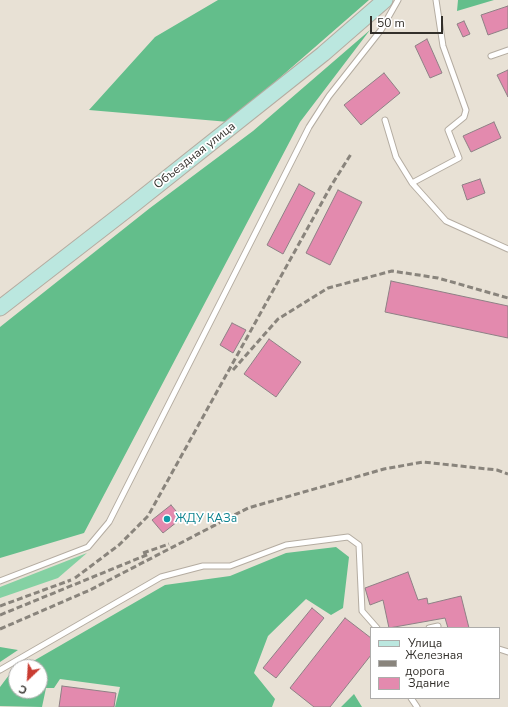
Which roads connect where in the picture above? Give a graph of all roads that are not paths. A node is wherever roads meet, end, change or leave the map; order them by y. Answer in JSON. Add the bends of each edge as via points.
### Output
{"nodes":[{"id":1,"x":385,"y":0,"type":"edge"},
{"id":2,"x":398,"y":0,"type":"edge"},
{"id":3,"x":436,"y":0,"type":"edge"},
{"id":4,"x":508,"y":50,"type":"edge"},
{"id":5,"x":491,"y":56,"type":"dead end"},
{"id":6,"x":385,"y":120,"type":"dead end"},
{"id":7,"x":412,"y":183,"type":"junction"},
{"id":8,"x":508,"y":249,"type":"edge"},
{"id":9,"x":0,"y":308,"type":"edge"},
{"id":10,"x":0,"y":582,"type":"edge"},
{"id":11,"x":438,"y":626,"type":"dead end"},
{"id":12,"x":375,"y":627,"type":"edge"},
{"id":13,"x":433,"y":627,"type":"edge"},
{"id":14,"x":0,"y":670,"type":"edge"}],
"edges":[{"from":1,"to":9,"type":"main road","name":"Объездная улица","via":[[317,59]]},
{"from":2,"to":10,"type":"lane","via":[[381,30],[329,96],[309,127],[109,522],[88,547]]},
{"from":3,"to":7,"type":"lane","via":[[443,46],[466,110],[464,117],[448,130],[459,158]]},
{"from":4,"to":5,"type":"lane"},
{"from":6,"to":7,"type":"lane","via":[[396,157]]},
{"from":7,"to":8,"type":"lane","via":[[446,221]]},
{"from":11,"to":13,"type":"lane"},
{"from":12,"to":14,"type":"lane","via":[[362,611],[359,545],[348,537],[286,545],[230,566],[203,566],[161,577]]}]}
